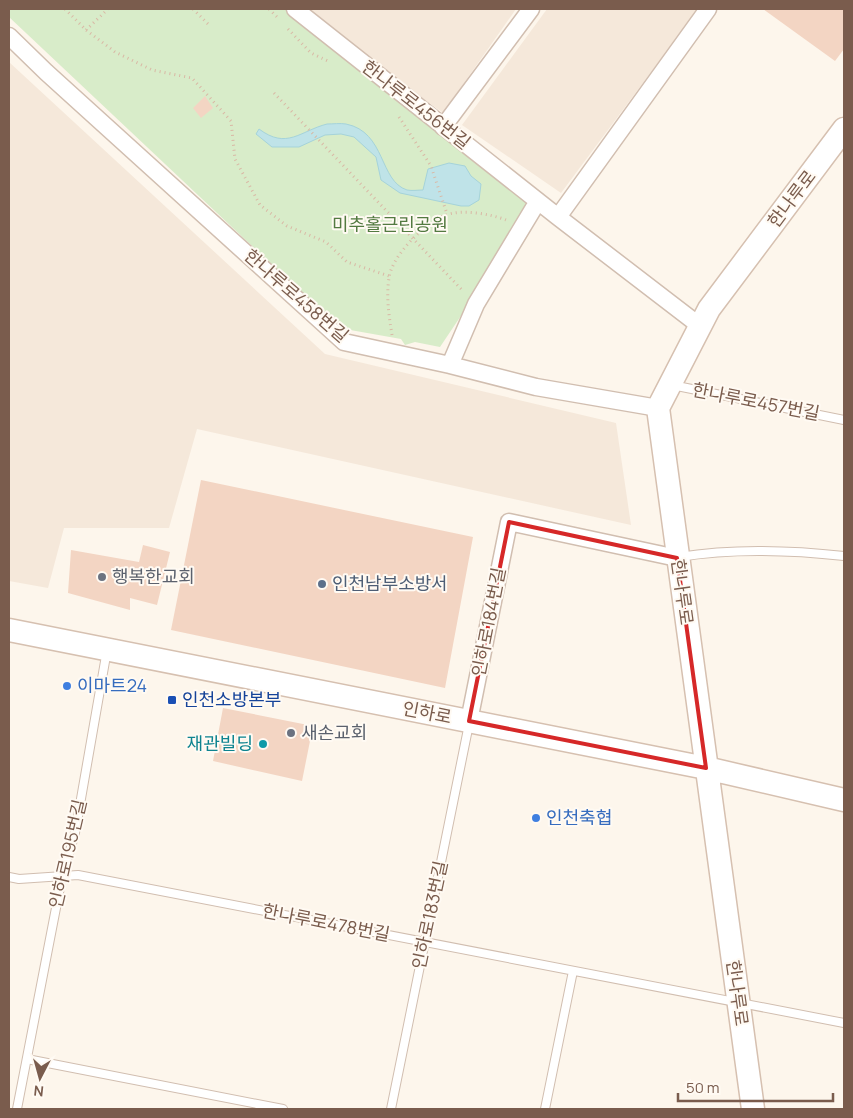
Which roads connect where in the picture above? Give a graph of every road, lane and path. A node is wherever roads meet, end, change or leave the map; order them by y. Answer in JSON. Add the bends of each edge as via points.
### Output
{"nodes":[{"id":1,"x":65,"y":9,"type":"edge"},
{"id":2,"x":108,"y":9,"type":"edge"},
{"id":3,"x":193,"y":9,"type":"edge"},
{"id":4,"x":269,"y":9,"type":"edge"},
{"id":5,"x":295,"y":9,"type":"edge"},
{"id":6,"x":531,"y":9,"type":"edge"},
{"id":7,"x":708,"y":9,"type":"edge"},
{"id":8,"x":281,"y":22,"type":"dead end"},
{"id":9,"x":208,"y":24,"type":"dead end"},
{"id":10,"x":287,"y":28,"type":"dead end"},
{"id":11,"x":86,"y":30,"type":"junction"},
{"id":12,"x":9,"y":36,"type":"edge"},
{"id":13,"x":332,"y":63,"type":"dead end"},
{"id":14,"x":274,"y":93,"type":"dead end"},
{"id":15,"x":395,"y":111,"type":"dead end"},
{"id":16,"x":443,"y":127,"type":"junction"},
{"id":17,"x":844,"y":129,"type":"edge"},
{"id":18,"x":538,"y":201,"type":"junction"},
{"id":19,"x":447,"y":214,"type":"junction"},
{"id":20,"x":558,"y":217,"type":"junction"},
{"id":21,"x":524,"y":226,"type":"junction"},
{"id":22,"x":414,"y":238,"type":"junction"},
{"id":23,"x":389,"y":276,"type":"junction"},
{"id":24,"x":476,"y":304,"type":"junction"},
{"id":25,"x":700,"y":326,"type":"junction"},
{"id":26,"x":393,"y":343,"type":"dead end"},
{"id":27,"x":450,"y":365,"type":"junction"},
{"id":28,"x":669,"y":384,"type":"junction"},
{"id":29,"x":658,"y":408,"type":"junction"},
{"id":30,"x":844,"y":420,"type":"edge"},
{"id":31,"x":844,"y":556,"type":"edge"},
{"id":32,"x":677,"y":558,"type":"junction"},
{"id":33,"x":9,"y":630,"type":"edge"},
{"id":34,"x":108,"y":650,"type":"junction"},
{"id":35,"x":469,"y":722,"type":"junction"},
{"id":36,"x":706,"y":768,"type":"junction"},
{"id":37,"x":844,"y":800,"type":"edge"},
{"id":38,"x":9,"y":877,"type":"edge"},
{"id":39,"x":62,"y":877,"type":"junction"},
{"id":40,"x":425,"y":942,"type":"junction"},
{"id":41,"x":573,"y":971,"type":"junction"},
{"id":42,"x":738,"y":1001,"type":"junction"},
{"id":43,"x":844,"y":1023,"type":"edge"},
{"id":44,"x":27,"y":1059,"type":"junction"},
{"id":45,"x":18,"y":1109,"type":"edge"},
{"id":46,"x":284,"y":1109,"type":"edge"},
{"id":47,"x":391,"y":1109,"type":"edge"},
{"id":48,"x":545,"y":1109,"type":"edge"},
{"id":49,"x":753,"y":1109,"type":"edge"}],
"edges":[{"from":1,"to":11,"type":"path"},
{"from":2,"to":11,"type":"path"},
{"from":3,"to":9,"type":"path"},
{"from":4,"to":8,"type":"path"},
{"from":5,"to":16,"type":"street","name":"한나루로456번길"},
{"from":6,"to":16,"type":"street"},
{"from":7,"to":20,"type":"street"},
{"from":10,"to":13,"type":"path","via":[[311,53]]},
{"from":11,"to":23,"type":"path","via":[[116,52],[152,70],[192,78],[231,121],[236,159],[260,204],[287,226],[326,242],[348,262]]},
{"from":12,"to":27,"type":"street","name":"한나루로458번길","via":[[344,342]]},
{"from":14,"to":22,"type":"path"},
{"from":15,"to":19,"type":"path","via":[[431,166]]},
{"from":16,"to":18,"type":"street","name":"한나루로456번길"},
{"from":17,"to":25,"type":"main road","name":"한나루로","via":[[709,309]]},
{"from":18,"to":20,"type":"street","name":"한나루로456번길"},
{"from":18,"to":21,"type":"street"},
{"from":19,"to":21,"type":"path","via":[[496,216]]},
{"from":19,"to":22,"type":"path"},
{"from":20,"to":25,"type":"street","name":"한나루로456번길"},
{"from":21,"to":24,"type":"street"},
{"from":22,"to":23,"type":"path"},
{"from":22,"to":24,"type":"path"},
{"from":23,"to":26,"type":"path","via":[[387,305]]},
{"from":24,"to":27,"type":"street"},
{"from":25,"to":28,"type":"main road","name":"한나루로"},
{"from":27,"to":29,"type":"street","name":"한나루로458번길","via":[[536,387]]},
{"from":28,"to":29,"type":"main road","name":"한나루로"},
{"from":28,"to":30,"type":"lane","name":"한나루로457번길"},
{"from":29,"to":32,"type":"main road","name":"한나루로"},
{"from":31,"to":32,"type":"lane","via":[[804,551],[705,553]]},
{"from":32,"to":35,"type":"street","name":"인하로184번길","via":[[509,522]]},
{"from":32,"to":36,"type":"main road","name":"한나루로"},
{"from":33,"to":34,"type":"main road","name":"인하로"},
{"from":34,"to":35,"type":"main road","name":"인하로"},
{"from":34,"to":39,"type":"lane","name":"인하로195번길","via":[[75,834]]},
{"from":35,"to":36,"type":"main road","name":"인하로"},
{"from":35,"to":40,"type":"lane","name":"인하로183번길"},
{"from":36,"to":37,"type":"main road","name":"인하로"},
{"from":36,"to":42,"type":"main road","name":"한나루로"},
{"from":38,"to":39,"type":"lane"},
{"from":39,"to":40,"type":"lane","name":"한나루로478번길","via":[[78,875]]},
{"from":39,"to":44,"type":"lane","name":"인하로195번길"},
{"from":40,"to":41,"type":"lane","name":"한나루로478번길"},
{"from":40,"to":47,"type":"lane","name":"인하로183번길"},
{"from":41,"to":42,"type":"lane","name":"한나루로478번길"},
{"from":41,"to":48,"type":"lane"},
{"from":42,"to":43,"type":"lane","name":"한나루로478번길"},
{"from":42,"to":49,"type":"main road","name":"한나루로"},
{"from":44,"to":45,"type":"lane","name":"인하로195번길"},
{"from":44,"to":46,"type":"lane"}]}
